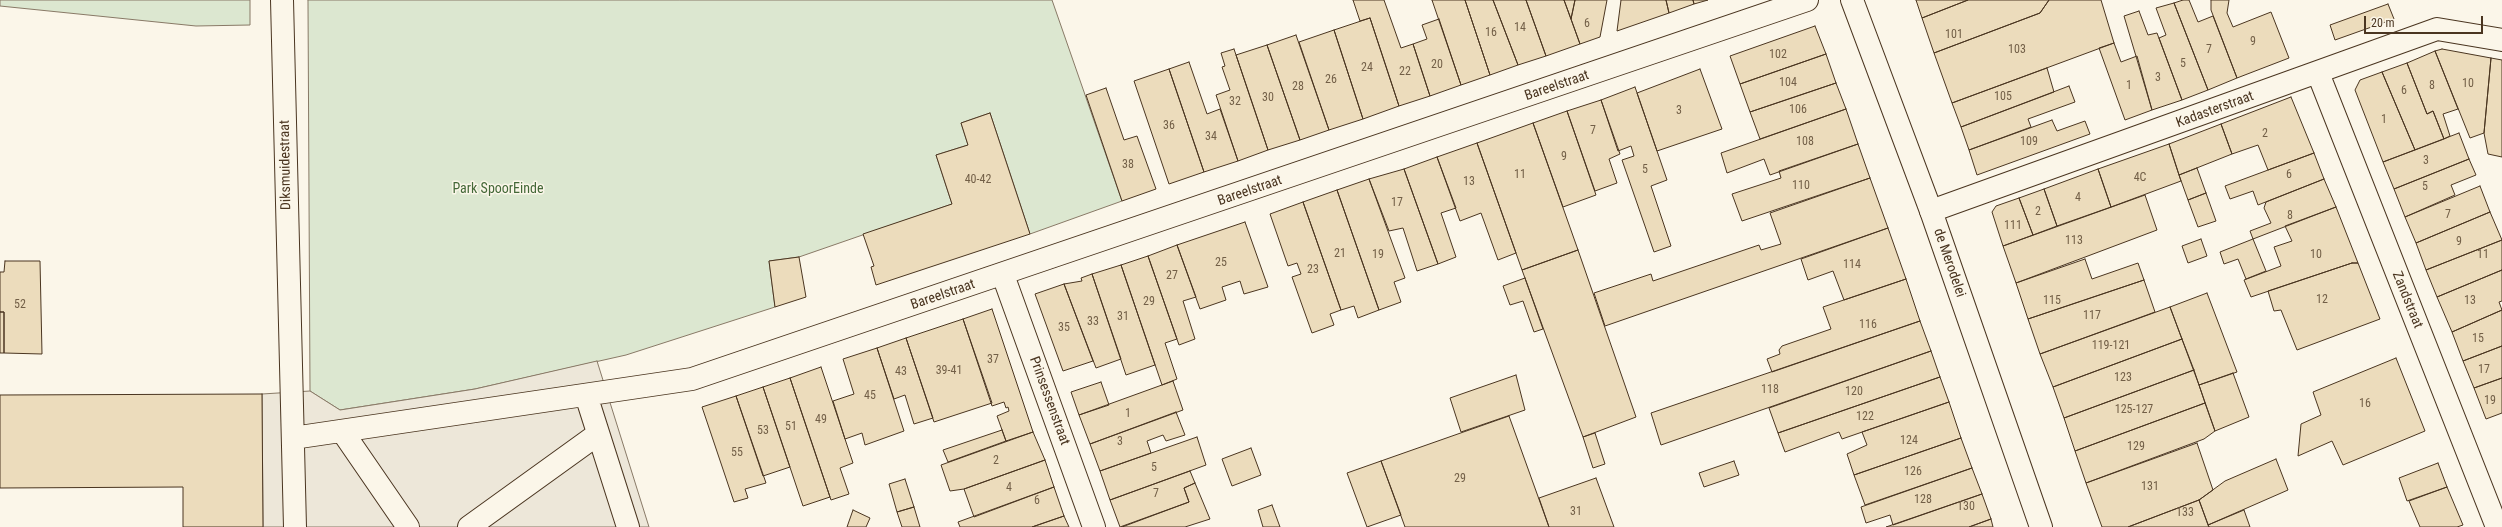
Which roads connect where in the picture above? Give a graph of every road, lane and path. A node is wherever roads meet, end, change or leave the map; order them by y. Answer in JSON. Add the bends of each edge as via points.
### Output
{"nodes":[{"id":1,"x":282,"y":0,"type":"edge"},
{"id":2,"x":1808,"y":0,"type":"edge"},
{"id":3,"x":1852,"y":0,"type":"edge"},
{"id":4,"x":2502,"y":40,"type":"edge"},
{"id":5,"x":2318,"y":73,"type":"junction"},
{"id":6,"x":1931,"y":211,"type":"junction"},
{"id":7,"x":1003,"y":275,"type":"junction"},
{"id":8,"x":586,"y":395,"type":"junction"},
{"id":9,"x":342,"y":431,"type":"junction"},
{"id":10,"x":598,"y":434,"type":"junction"},
{"id":11,"x":293,"y":438,"type":"junction"},
{"id":12,"x":295,"y":527,"type":"edge"},
{"id":13,"x":408,"y":527,"type":"edge"},
{"id":14,"x":469,"y":527,"type":"edge"},
{"id":15,"x":628,"y":527,"type":"edge"},
{"id":16,"x":1094,"y":527,"type":"edge"},
{"id":17,"x":2041,"y":527,"type":"edge"},
{"id":18,"x":2497,"y":527,"type":"edge"}],
"edges":[{"from":1,"to":11,"type":"street","name":"Diksmuidestraat"},
{"from":2,"to":7,"type":"street","name":"Bareelstraat"},
{"from":3,"to":6,"type":"street","name":"de Merodelei"},
{"from":4,"to":5,"type":"street","name":"Kadasterstraat","via":[[2437,29]]},
{"from":5,"to":6,"type":"street","name":"Kadasterstraat"},
{"from":5,"to":18,"type":"street","name":"Zandstraat"},
{"from":6,"to":17,"type":"street","name":"de Merodelei"},
{"from":7,"to":8,"type":"street","name":"Bareelstraat","via":[[692,379]]},
{"from":7,"to":16,"type":"street","name":"Prinsessenstraat"},
{"from":8,"to":9,"type":"street","name":"Bareelstraat"},
{"from":8,"to":10,"type":"street"},
{"from":9,"to":11,"type":"street","name":"Bareelstraat"},
{"from":9,"to":13,"type":"street"},
{"from":10,"to":14,"type":"street"},
{"from":10,"to":15,"type":"street"},
{"from":11,"to":12,"type":"street","name":"Diksmuidestraat"}]}
